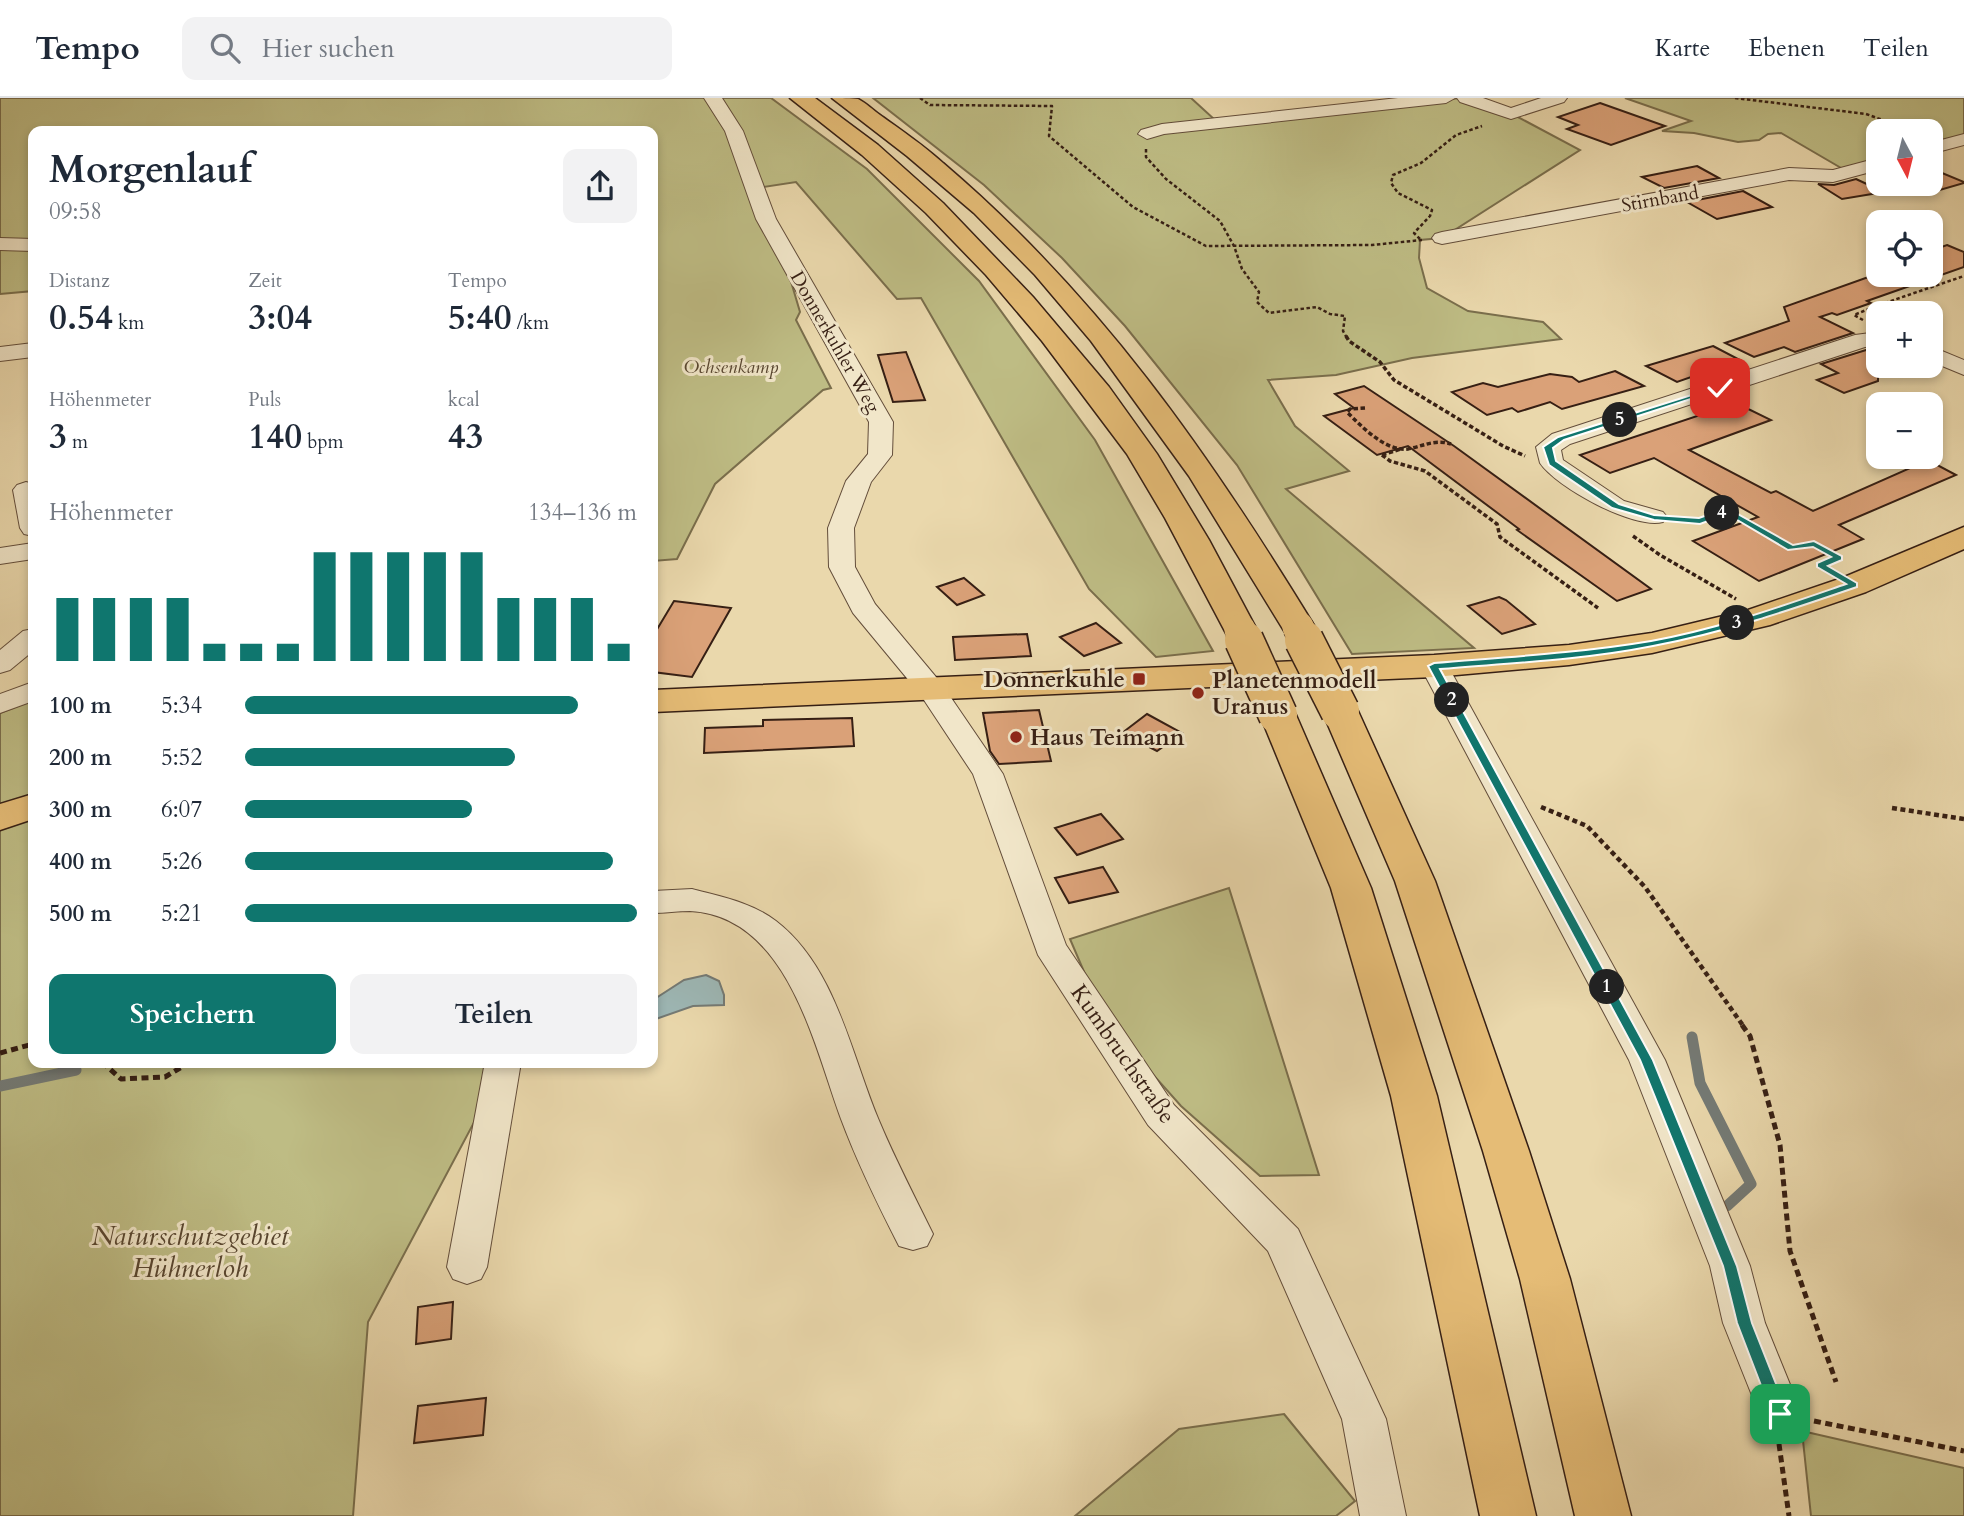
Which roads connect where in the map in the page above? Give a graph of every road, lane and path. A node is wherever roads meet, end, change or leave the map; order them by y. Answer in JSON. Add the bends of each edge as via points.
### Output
{"nodes":[{"id":1,"x":713,"y":98,"type":"edge"},
{"id":2,"x":801,"y":98,"type":"edge"},
{"id":3,"x":843,"y":98,"type":"edge"},
{"id":4,"x":919,"y":98,"type":"edge"},
{"id":5,"x":1446,"y":98,"type":"edge"},
{"id":6,"x":1466,"y":98,"type":"edge"},
{"id":7,"x":1558,"y":98,"type":"edge"},
{"id":8,"x":1735,"y":98,"type":"edge"},
{"id":9,"x":1511,"y":114,"type":"junction"},
{"id":10,"x":1880,"y":119,"type":"edge"},
{"id":11,"x":1147,"y":134,"type":"joint"},
{"id":12,"x":1964,"y":139,"type":"edge"},
{"id":13,"x":1943,"y":145,"type":"edge"},
{"id":14,"x":1866,"y":167,"type":"edge"},
{"id":15,"x":1436,"y":239,"type":"joint"},
{"id":16,"x":1420,"y":240,"type":"junction"},
{"id":17,"x":0,"y":244,"type":"edge"},
{"id":18,"x":28,"y":245,"type":"edge"},
{"id":19,"x":1234,"y":246,"type":"junction"},
{"id":20,"x":1964,"y":276,"type":"edge"},
{"id":21,"x":1891,"y":301,"type":"edge"},
{"id":22,"x":1866,"y":340,"type":"edge"},
{"id":23,"x":28,"y":351,"type":"edge"},
{"id":24,"x":0,"y":354,"type":"edge"},
{"id":25,"x":1943,"y":359,"type":"edge"},
{"id":26,"x":1964,"y":368,"type":"edge"},
{"id":27,"x":1365,"y":408,"type":"dead end"},
{"id":28,"x":1451,"y":444,"type":"dead end"},
{"id":29,"x":1401,"y":449,"type":"junction"},
{"id":30,"x":1533,"y":460,"type":"dead end"},
{"id":31,"x":26,"y":490,"type":"dead end"},
{"id":32,"x":28,"y":501,"type":"edge"},
{"id":33,"x":1654,"y":517,"type":"joint"},
{"id":34,"x":1628,"y":531,"type":"dead end"},
{"id":35,"x":1964,"y":537,"type":"edge"},
{"id":36,"x":28,"y":552,"type":"edge"},
{"id":37,"x":0,"y":556,"type":"edge"},
{"id":38,"x":1854,"y":585,"type":"junction"},
{"id":39,"x":1598,"y":608,"type":"dead end"},
{"id":40,"x":1758,"y":618,"type":"junction"},
{"id":41,"x":28,"y":641,"type":"edge"},
{"id":42,"x":28,"y":658,"type":"edge"},
{"id":43,"x":0,"y":666,"type":"edge"},
{"id":44,"x":1434,"y":666,"type":"junction"},
{"id":45,"x":931,"y":689,"type":"junction"},
{"id":46,"x":658,"y":701,"type":"edge"},
{"id":47,"x":1501,"y":790,"type":"junction"},
{"id":48,"x":28,"y":808,"type":"edge"},
{"id":49,"x":1892,"y":808,"type":"dead end"},
{"id":50,"x":0,"y":817,"type":"edge"},
{"id":51,"x":1964,"y":819,"type":"edge"},
{"id":52,"x":658,"y":902,"type":"edge"},
{"id":53,"x":28,"y":1046,"type":"edge"},
{"id":54,"x":0,"y":1054,"type":"edge"},
{"id":55,"x":109,"y":1068,"type":"edge"},
{"id":56,"x":180,"y":1068,"type":"edge"},
{"id":57,"x":502,"y":1068,"type":"edge"},
{"id":58,"x":913,"y":1234,"type":"dead end"},
{"id":59,"x":467,"y":1267,"type":"dead end"},
{"id":60,"x":1836,"y":1382,"type":"dead end"},
{"id":61,"x":1780,"y":1414,"type":"junction"},
{"id":62,"x":1964,"y":1451,"type":"edge"},
{"id":63,"x":1383,"y":1516,"type":"edge"},
{"id":64,"x":1508,"y":1516,"type":"edge"},
{"id":65,"x":1603,"y":1516,"type":"edge"},
{"id":66,"x":1789,"y":1516,"type":"edge"}],
"edges":[{"from":1,"to":45,"type":"street","name":"Donnerkuhler Weg","via":[[734,131],[766,219],[881,422],[880,455],[859,481],[841,528],[842,566],[863,607]]},
{"from":2,"to":64,"type":"main road","bridge":true,"via":[[885,162],[951,224],[1069,356],[1141,452],[1240,630],[1351,888],[1414,1096]]},
{"from":3,"to":65,"type":"main road","bridge":true,"via":[[919,154],[1054,280],[1187,448],[1298,626],[1415,881],[1545,1279]]},
{"from":4,"to":19,"type":"path","via":[[930,105],[1052,106],[1049,136],[1133,207],[1206,246]]},
{"from":5,"to":11,"type":"street"},
{"from":6,"to":9,"type":"street"},
{"from":7,"to":9,"type":"street"},
{"from":8,"to":10,"type":"path"},
{"from":9,"to":16,"type":"path","via":[[1497,114],[1492,125],[1469,128],[1443,142],[1426,160],[1393,175],[1391,183],[1398,193],[1432,211],[1414,233]]},
{"from":11,"to":19,"type":"path","via":[[1146,158],[1220,221]]},
{"from":12,"to":13,"type":"street"},
{"from":14,"to":15,"type":"street","name":"Stirnband","via":[[1833,176],[1789,174]]},
{"from":15,"to":16,"type":"path"},
{"from":16,"to":19,"type":"path"},
{"from":17,"to":18,"type":"street"},
{"from":19,"to":30,"type":"path","via":[[1242,269],[1259,292],[1258,302],[1269,313],[1317,307],[1345,316],[1343,331],[1349,341],[1380,362],[1394,380]]},
{"from":20,"to":21,"type":"path"},
{"from":22,"to":33,"type":"street","via":[[1548,447],[1552,463],[1615,506]]},
{"from":23,"to":24,"type":"street"},
{"from":25,"to":26,"type":"street"},
{"from":27,"to":29,"type":"path","via":[[1347,412],[1378,438]]},
{"from":28,"to":29,"type":"path","via":[[1440,439]]},
{"from":29,"to":39,"type":"path","via":[[1382,455],[1425,471],[1497,524],[1500,537]]},
{"from":31,"to":32,"type":"street"},
{"from":33,"to":38,"type":"path","via":[[1700,521],[1727,511],[1792,548],[1814,544],[1839,558],[1821,565]]},
{"from":34,"to":40,"type":"path"},
{"from":35,"to":38,"type":"main road"},
{"from":36,"to":37,"type":"street"},
{"from":38,"to":40,"type":"main road"},
{"from":40,"to":44,"type":"main road","via":[[1652,643],[1544,658]]},
{"from":41,"to":43,"type":"street"},
{"from":42,"to":43,"type":"street"},
{"from":44,"to":45,"type":"main road"},
{"from":44,"to":47,"type":"street"},
{"from":45,"to":46,"type":"main road"},
{"from":45,"to":63,"type":"street","name":"Kumbruchstraße","via":[[988,774],[1051,947],[1161,1115],[1284,1241],[1364,1419]]},
{"from":47,"to":60,"type":"path","via":[[1587,825],[1645,887],[1750,1036],[1780,1144],[1790,1251]]},
{"from":47,"to":61,"type":"street","via":[[1647,1060],[1730,1266],[1744,1323]]},
{"from":48,"to":50,"type":"main road"},
{"from":49,"to":51,"type":"path"},
{"from":52,"to":58,"type":"street","via":[[692,900],[737,912],[765,930],[795,961],[814,997],[861,1123]]},
{"from":53,"to":54,"type":"path"},
{"from":55,"to":56,"type":"path","via":[[121,1079],[165,1077]]},
{"from":57,"to":59,"type":"street"},
{"from":61,"to":62,"type":"path"},
{"from":61,"to":66,"type":"path","via":[[1779,1448]]}]}
